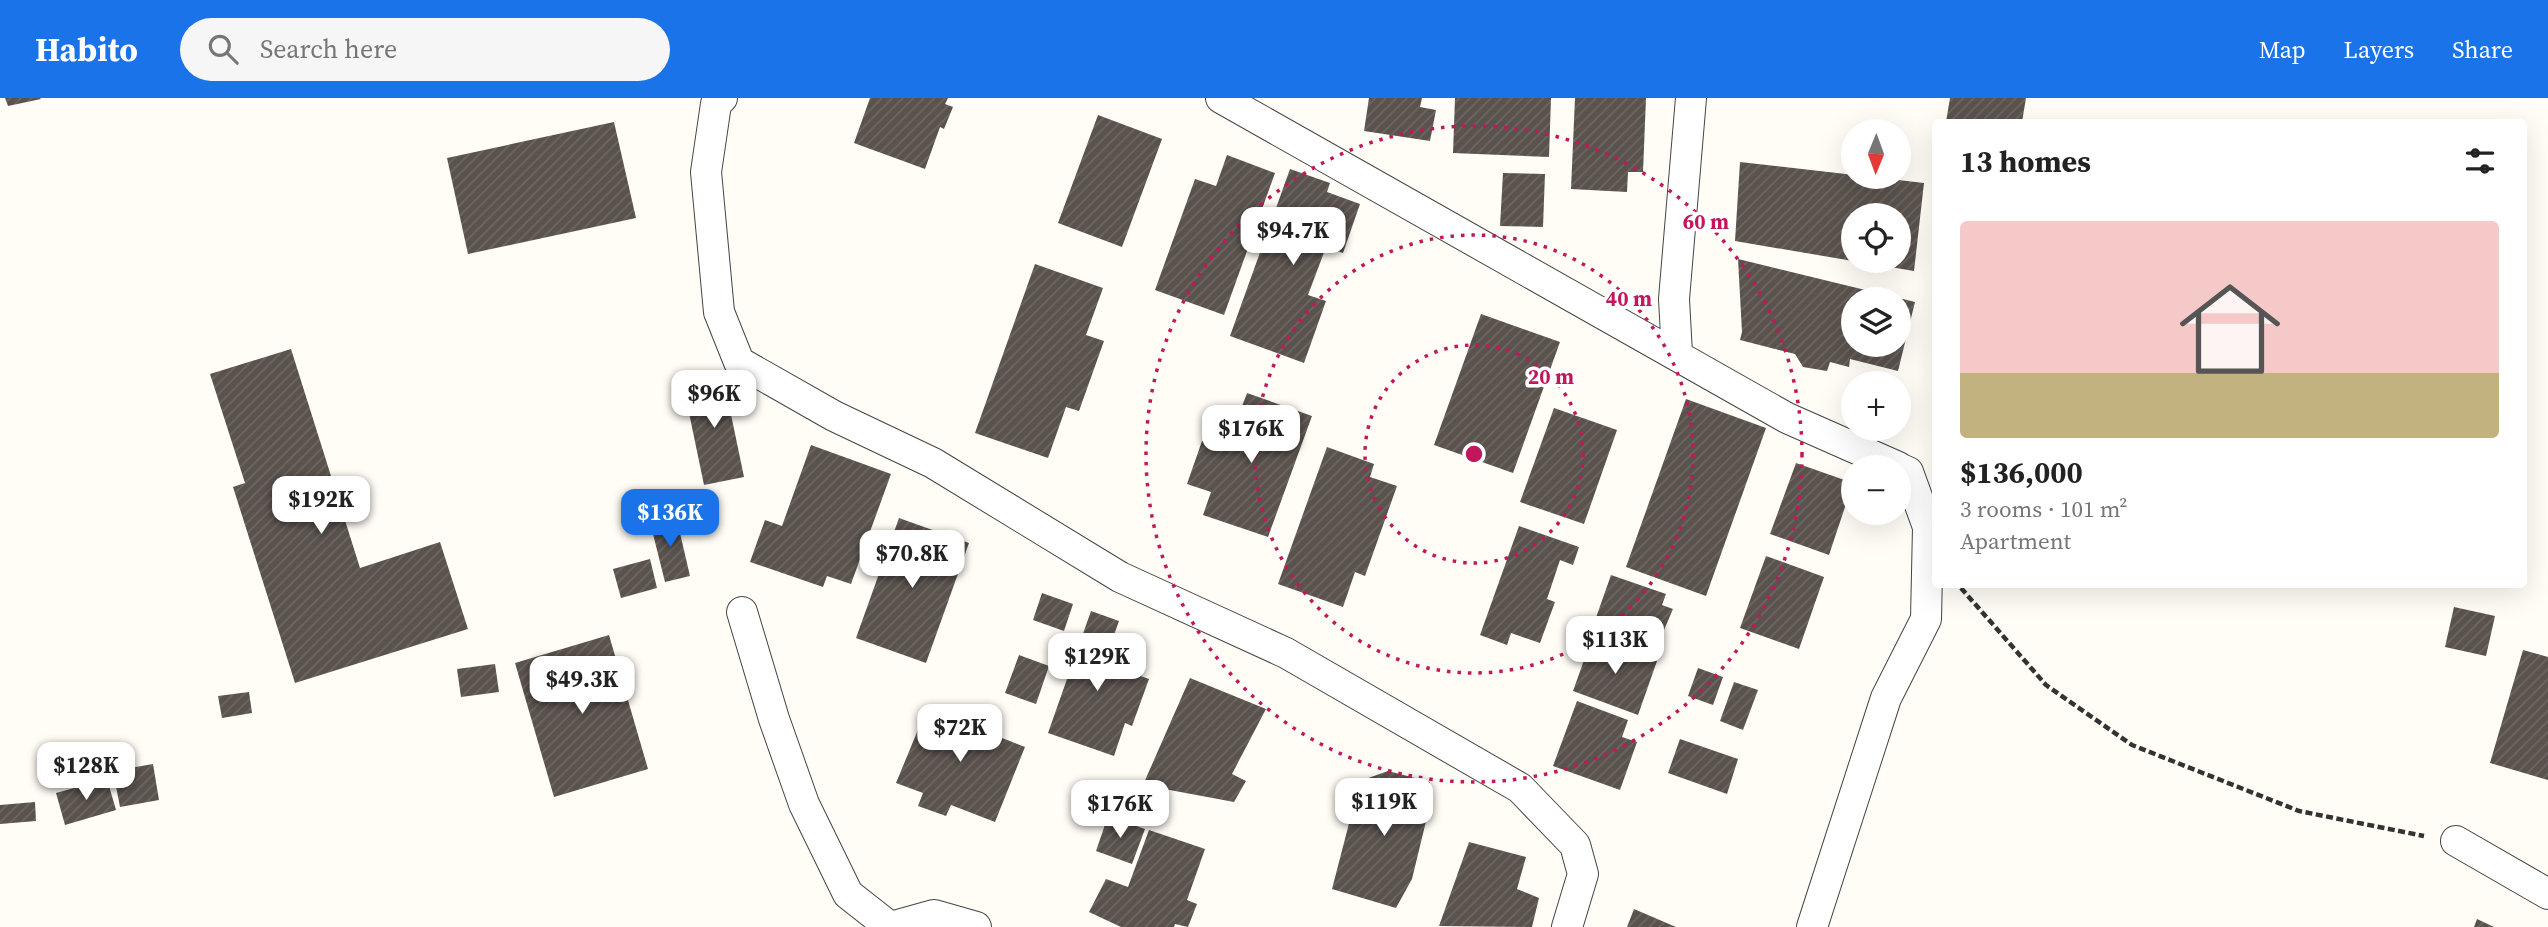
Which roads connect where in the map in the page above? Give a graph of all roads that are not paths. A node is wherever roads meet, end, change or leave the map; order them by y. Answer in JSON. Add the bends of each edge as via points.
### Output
{"nodes":[{"id":1,"x":722,"y":98,"type":"edge"},
{"id":2,"x":1221,"y":98,"type":"edge"},
{"id":3,"x":1691,"y":98,"type":"edge"},
{"id":4,"x":1677,"y":354,"type":"junction"},
{"id":5,"x":1871,"y":455,"type":"edge"},
{"id":6,"x":1911,"y":480,"type":"edge"},
{"id":7,"x":742,"y":612,"type":"dead end"},
{"id":8,"x":2456,"y":841,"type":"road end"},
{"id":9,"x":2548,"y":894,"type":"edge"},
{"id":10,"x":890,"y":927,"type":"edge"},
{"id":11,"x":976,"y":927,"type":"edge"},
{"id":12,"x":1567,"y":927,"type":"edge"},
{"id":13,"x":1812,"y":927,"type":"edge"}],
"edges":[{"from":1,"to":12,"type":"street","via":[[716,104],[706,172],[719,312],[739,362],[933,463],[1120,577],[1286,653],[1520,788],[1575,845],[1583,874]]},
{"from":2,"to":4,"type":"street"},
{"from":3,"to":4,"type":"street","via":[[1674,299]]},
{"from":4,"to":5,"type":"street","via":[[1787,418]]},
{"from":6,"to":13,"type":"street","via":[[1928,527],[1926,619],[1886,698]]},
{"from":7,"to":10,"type":"street","via":[[804,804],[848,894]]},
{"from":8,"to":9,"type":"street"},
{"from":10,"to":11,"type":"street","via":[[934,915]]}]}
